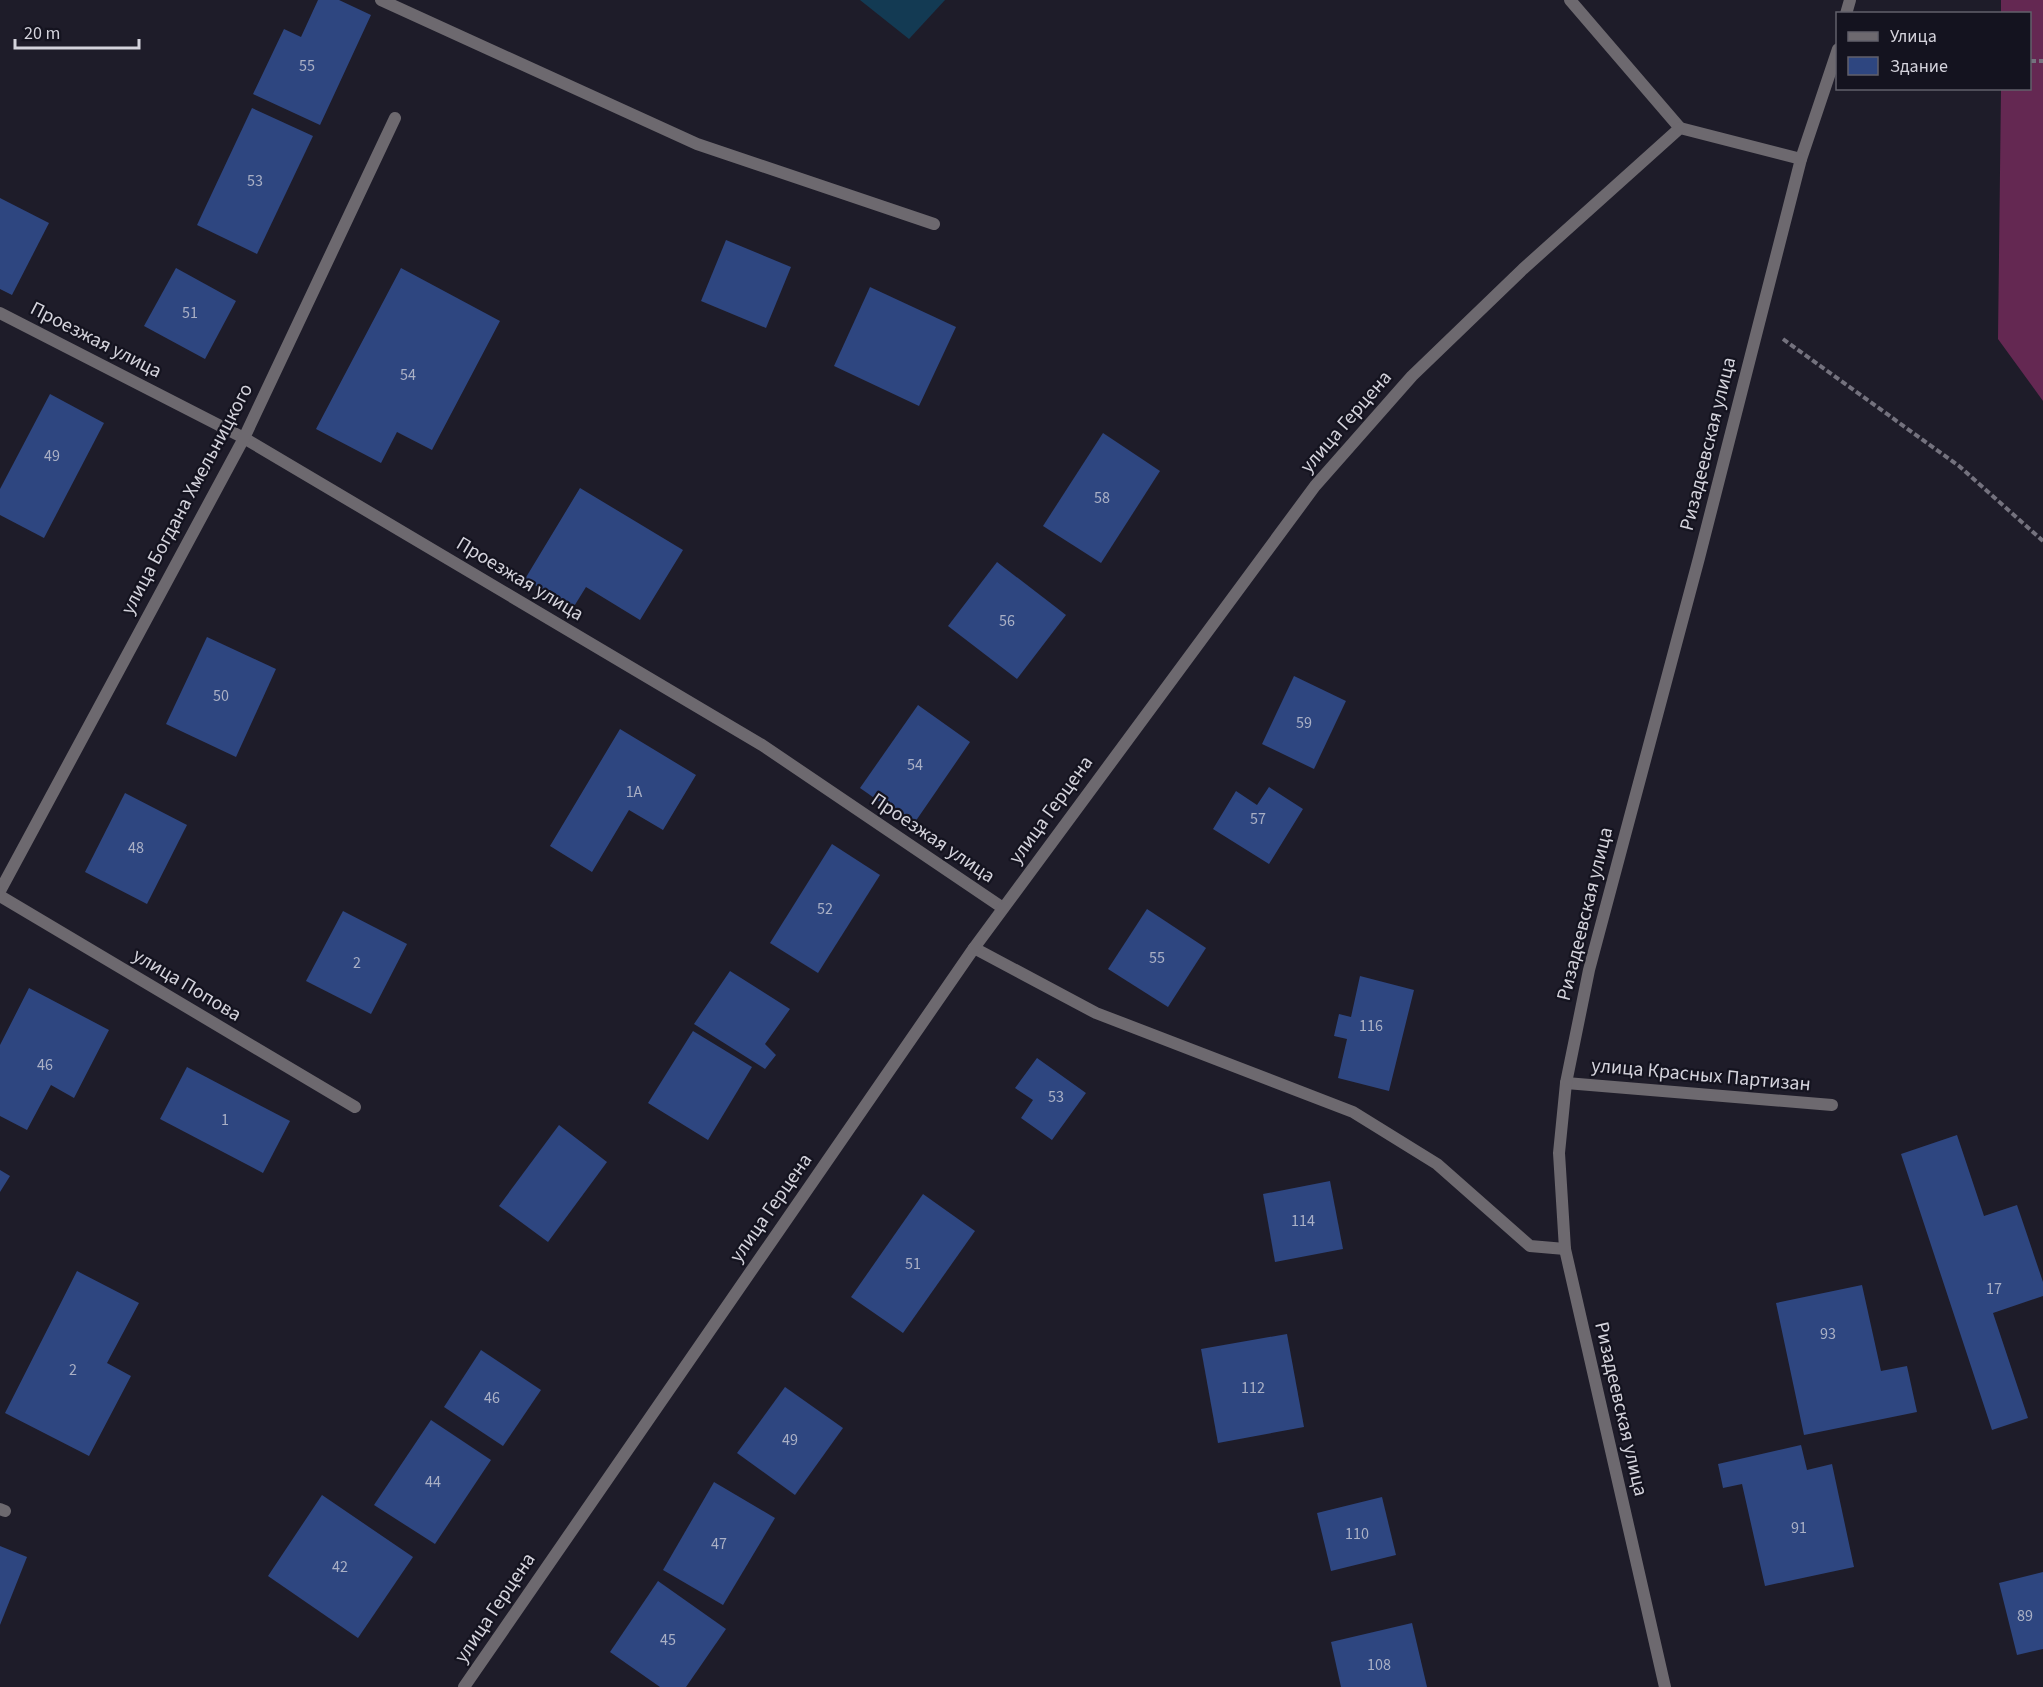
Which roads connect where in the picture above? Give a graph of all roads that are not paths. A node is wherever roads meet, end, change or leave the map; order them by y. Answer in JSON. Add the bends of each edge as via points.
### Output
{"nodes":[{"id":1,"x":381,"y":0,"type":"edge"},
{"id":2,"x":1570,"y":0,"type":"edge"},
{"id":3,"x":1836,"y":54,"type":"edge"},
{"id":4,"x":395,"y":118,"type":"dead end"},
{"id":5,"x":1680,"y":128,"type":"junction"},
{"id":6,"x":1801,"y":159,"type":"junction"},
{"id":7,"x":934,"y":224,"type":"dead end"},
{"id":8,"x":0,"y":313,"type":"edge"},
{"id":9,"x":244,"y":438,"type":"junction"},
{"id":10,"x":0,"y":894,"type":"edge"},
{"id":11,"x":1003,"y":908,"type":"junction"},
{"id":12,"x":974,"y":948,"type":"junction"},
{"id":13,"x":1566,"y":1083,"type":"junction"},
{"id":14,"x":1832,"y":1105,"type":"dead end"},
{"id":15,"x":355,"y":1107,"type":"dead end"},
{"id":16,"x":1565,"y":1249,"type":"junction"},
{"id":17,"x":464,"y":1687,"type":"edge"},
{"id":18,"x":1665,"y":1687,"type":"edge"}],
"edges":[{"from":1,"to":7,"type":"street","via":[[697,144]]},
{"from":2,"to":5,"type":"street"},
{"from":3,"to":6,"type":"street","name":"Ризадеевская улица"},
{"from":4,"to":9,"type":"street","name":"улица Богдана Хмельницкого"},
{"from":5,"to":6,"type":"street"},
{"from":5,"to":11,"type":"street","name":"улица Герцена","via":[[1523,269],[1412,376],[1315,486]]},
{"from":6,"to":13,"type":"street","name":"Ризадеевская улица","via":[[1589,970]]},
{"from":8,"to":9,"type":"street","name":"Проезжая улица"},
{"from":9,"to":10,"type":"street","name":"улица Богдана Хмельницкого"},
{"from":9,"to":11,"type":"street","name":"Проезжая улица","via":[[762,745]]},
{"from":10,"to":15,"type":"street","name":"улица Попова"},
{"from":11,"to":12,"type":"street","name":"улица Герцена"},
{"from":12,"to":16,"type":"street","via":[[1096,1013],[1353,1112],[1437,1164],[1530,1246]]},
{"from":12,"to":17,"type":"street","name":"улица Герцена"},
{"from":13,"to":14,"type":"street","name":"улица Красных Партизан"},
{"from":13,"to":16,"type":"street","name":"Ризадеевская улица","via":[[1560,1153]]},
{"from":16,"to":18,"type":"street","name":"Ризадеевская улица"}]}
